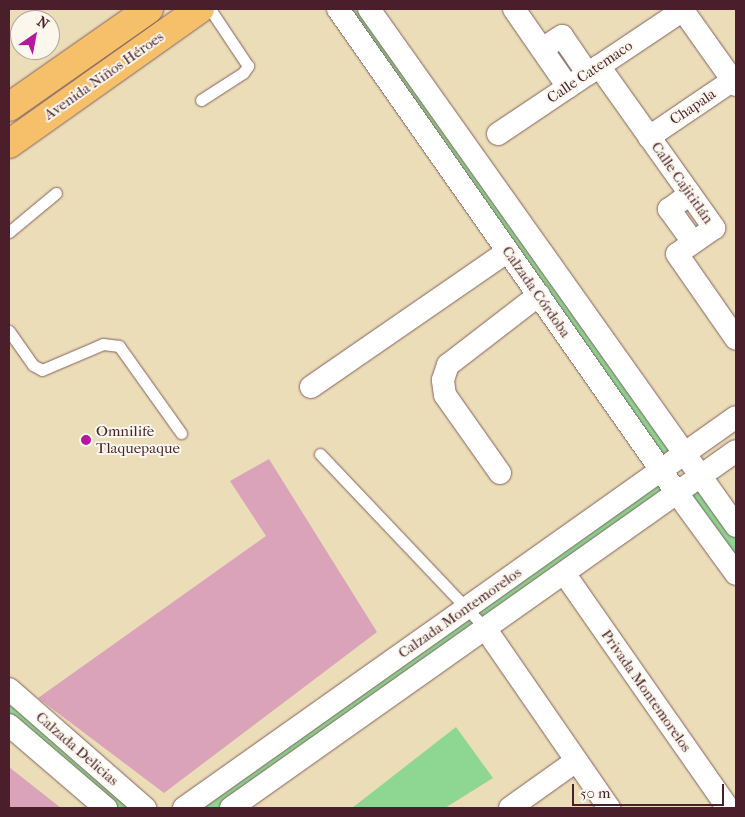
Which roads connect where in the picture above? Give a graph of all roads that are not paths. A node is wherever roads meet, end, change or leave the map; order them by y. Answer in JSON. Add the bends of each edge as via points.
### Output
{"nodes":[{"id":1,"x":149,"y":9,"type":"edge"},
{"id":2,"x":200,"y":9,"type":"edge"},
{"id":3,"x":210,"y":9,"type":"edge"},
{"id":4,"x":338,"y":9,"type":"edge"},
{"id":5,"x":369,"y":9,"type":"edge"},
{"id":6,"x":514,"y":9,"type":"edge"},
{"id":7,"x":682,"y":9,"type":"edge"},
{"id":8,"x":542,"y":49,"type":"junction"},
{"id":9,"x":594,"y":70,"type":"junction"},
{"id":10,"x":735,"y":81,"type":"edge"},
{"id":11,"x":568,"y":87,"type":"junction"},
{"id":12,"x":201,"y":100,"type":"dead end"},
{"id":13,"x":9,"y":107,"type":"edge"},
{"id":14,"x":498,"y":134,"type":"dead end"},
{"id":15,"x":649,"y":136,"type":"junction"},
{"id":16,"x":9,"y":144,"type":"edge"},
{"id":17,"x":487,"y":175,"type":"junction"},
{"id":18,"x":465,"y":190,"type":"junction"},
{"id":19,"x":56,"y":194,"type":"dead end"},
{"id":20,"x":9,"y":232,"type":"edge"},
{"id":21,"x":508,"y":251,"type":"junction"},
{"id":22,"x":539,"y":295,"type":"junction"},
{"id":23,"x":9,"y":331,"type":"edge"},
{"id":24,"x":736,"y":339,"type":"edge"},
{"id":25,"x":311,"y":387,"type":"dead end"},
{"id":26,"x":736,"y":416,"type":"edge"},
{"id":27,"x":181,"y":433,"type":"dead end"},
{"id":28,"x":736,"y":451,"type":"edge"},
{"id":29,"x":684,"y":453,"type":"junction"},
{"id":30,"x":320,"y":454,"type":"dead end"},
{"id":31,"x":661,"y":470,"type":"junction"},
{"id":32,"x":500,"y":473,"type":"dead end"},
{"id":33,"x":700,"y":476,"type":"junction"},
{"id":34,"x":677,"y":493,"type":"junction"},
{"id":35,"x":736,"y":526,"type":"edge"},
{"id":36,"x":730,"y":552,"type":"edge"},
{"id":37,"x":564,"y":573,"type":"junction"},
{"id":38,"x":736,"y":574,"type":"edge"},
{"id":39,"x":467,"y":608,"type":"junction"},
{"id":40,"x":485,"y":628,"type":"junction"},
{"id":41,"x":380,"y":670,"type":"junction"},
{"id":42,"x":9,"y":690,"type":"edge"},
{"id":43,"x":397,"y":691,"type":"junction"},
{"id":44,"x":303,"y":724,"type":"junction"},
{"id":45,"x":9,"y":725,"type":"edge"},
{"id":46,"x":317,"y":747,"type":"junction"},
{"id":47,"x":576,"y":761,"type":"junction"},
{"id":48,"x":215,"y":787,"type":"junction"},
{"id":49,"x":106,"y":808,"type":"edge"},
{"id":50,"x":145,"y":808,"type":"edge"},
{"id":51,"x":184,"y":808,"type":"edge"},
{"id":52,"x":232,"y":808,"type":"edge"},
{"id":53,"x":510,"y":808,"type":"edge"},
{"id":54,"x":609,"y":808,"type":"edge"},
{"id":55,"x":728,"y":808,"type":"edge"}],
"edges":[{"from":1,"to":13,"type":"main road","name":"Avenida Niños Héroes"},
{"from":2,"to":16,"type":"main road","name":"Avenida Niños Héroes"},
{"from":3,"to":12,"type":"lane","via":[[248,66],[243,73]]},
{"from":4,"to":18,"type":"street","name":"Calzada Córdoba"},
{"from":5,"to":17,"type":"street","name":"Calzada Córdoba"},
{"from":6,"to":8,"type":"street"},
{"from":7,"to":9,"type":"street","name":"Calle Catemaco"},
{"from":7,"to":10,"type":"street"},
{"from":8,"to":9,"type":"street","name":"Calle Cajititlán","via":[[562,36]]},
{"from":8,"to":11,"type":"street"},
{"from":9,"to":11,"type":"street","name":"Calle Catemaco"},
{"from":9,"to":15,"type":"street","name":"Calle Cajititlán"},
{"from":10,"to":15,"type":"street","name":"Chapala"},
{"from":11,"to":14,"type":"street","name":"Calle Catemaco"},
{"from":15,"to":24,"type":"street","name":"Calle Cajititlán","via":[[714,228],[677,254]]},
{"from":17,"to":18,"type":"street"},
{"from":17,"to":29,"type":"street","name":"Calzada Córdoba"},
{"from":18,"to":21,"type":"street","name":"Calzada Córdoba"},
{"from":19,"to":20,"type":"lane"},
{"from":21,"to":22,"type":"street","name":"Calzada Córdoba"},
{"from":21,"to":25,"type":"street"},
{"from":22,"to":31,"type":"street","name":"Calzada Córdoba"},
{"from":22,"to":32,"type":"street","via":[[448,365],[443,380],[445,395]]},
{"from":23,"to":27,"type":"lane","via":[[33,365],[42,370],[103,344],[119,346]]},
{"from":26,"to":29,"type":"street","name":"Calzada Montemorelos"},
{"from":28,"to":33,"type":"street","name":"Calzada Montemorelos"},
{"from":29,"to":31,"type":"street","name":"Calzada Montemorelos"},
{"from":29,"to":33,"type":"street","name":"Calzada Córdoba"},
{"from":30,"to":39,"type":"lane"},
{"from":31,"to":34,"type":"street","name":"Calzada Córdoba"},
{"from":31,"to":39,"type":"street","name":"Calzada Montemorelos"},
{"from":33,"to":34,"type":"street","name":"Calzada Montemorelos"},
{"from":33,"to":35,"type":"street","name":"Calzada Córdoba"},
{"from":34,"to":36,"type":"street","name":"Calzada Córdoba"},
{"from":34,"to":37,"type":"street","name":"Calzada Montemorelos"},
{"from":36,"to":38,"type":"street","name":"Calzada Córdoba"},
{"from":37,"to":40,"type":"street","name":"Calzada Montemorelos"},
{"from":37,"to":55,"type":"street","name":"Privada Montemorelos"},
{"from":39,"to":40,"type":"lane"},
{"from":39,"to":41,"type":"street","name":"Calzada Montemorelos"},
{"from":40,"to":43,"type":"street","name":"Calzada Montemorelos"},
{"from":40,"to":47,"type":"street"},
{"from":41,"to":43,"type":"street"},
{"from":41,"to":44,"type":"street","name":"Calzada Montemorelos"},
{"from":42,"to":50,"type":"street","name":"Calzada Delicias"},
{"from":43,"to":46,"type":"street","name":"Calzada Montemorelos"},
{"from":44,"to":46,"type":"street"},
{"from":44,"to":48,"type":"street","name":"Calzada Montemorelos"},
{"from":45,"to":49,"type":"street","name":"Calzada Delicias"},
{"from":46,"to":52,"type":"street","name":"Calzada Montemorelos"},
{"from":47,"to":53,"type":"street"},
{"from":47,"to":54,"type":"street"},
{"from":48,"to":51,"type":"street","name":"Calzada Montemorelos"},
{"from":48,"to":52,"type":"street"}]}
